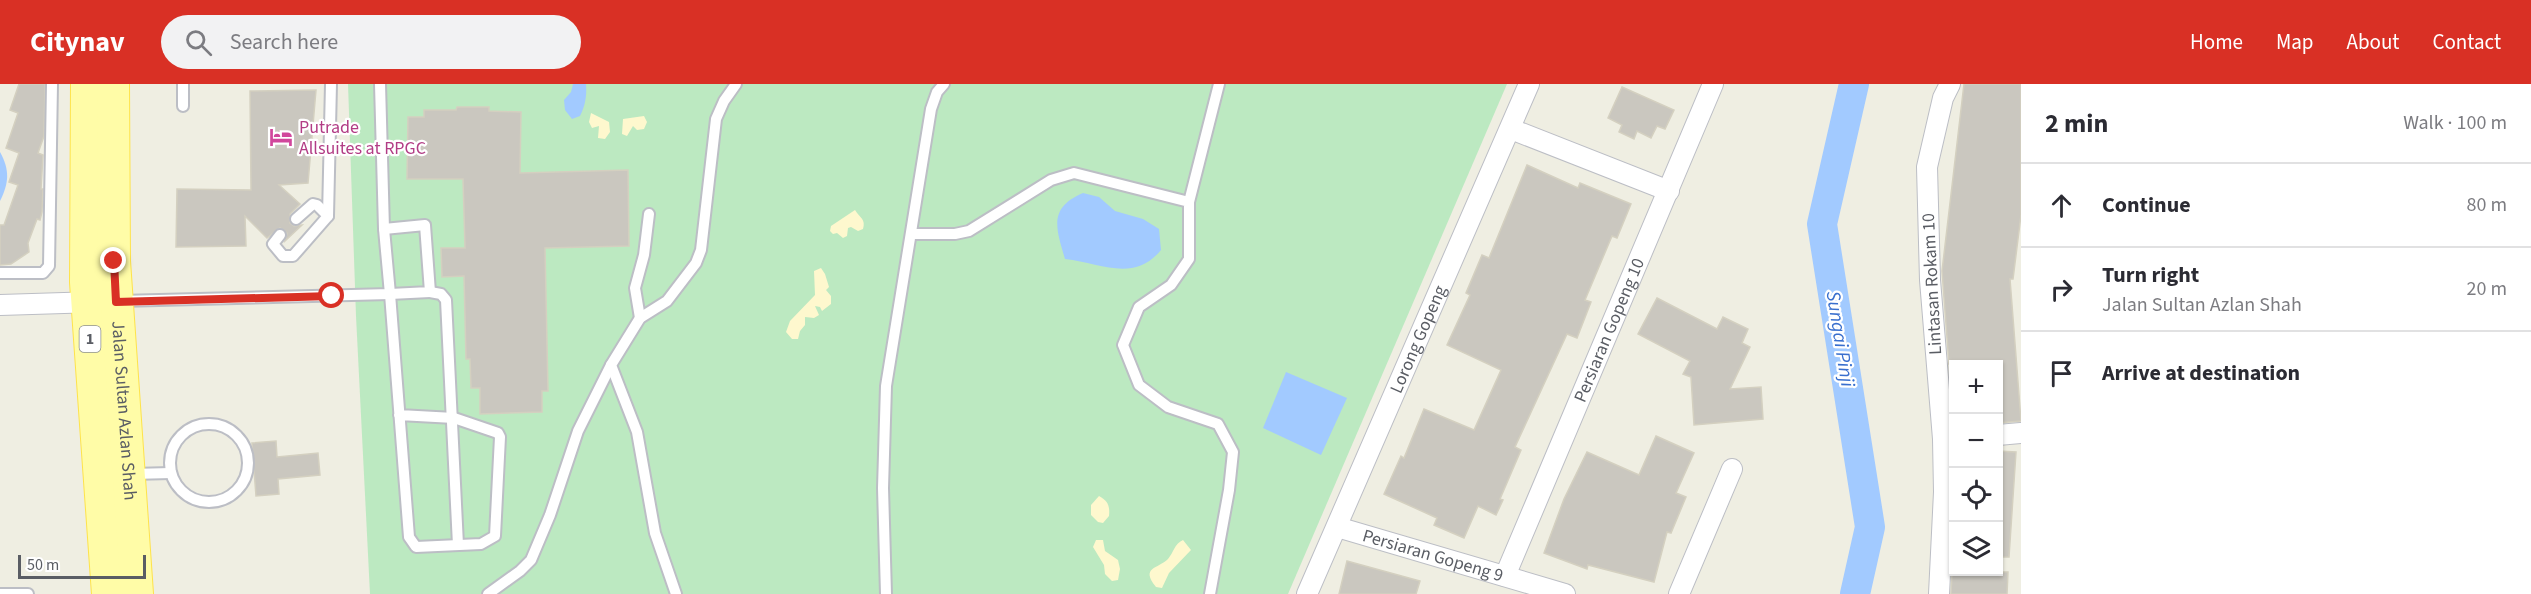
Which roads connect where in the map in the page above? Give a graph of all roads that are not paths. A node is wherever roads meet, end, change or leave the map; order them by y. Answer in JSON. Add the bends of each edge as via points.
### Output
{"nodes":[{"id":1,"x":52,"y":84,"type":"edge"},
{"id":2,"x":87,"y":84,"type":"edge"},
{"id":3,"x":113,"y":84,"type":"edge"},
{"id":4,"x":183,"y":84,"type":"edge"},
{"id":5,"x":331,"y":84,"type":"edge"},
{"id":6,"x":380,"y":84,"type":"edge"},
{"id":7,"x":736,"y":84,"type":"edge"},
{"id":8,"x":944,"y":84,"type":"edge"},
{"id":9,"x":1219,"y":84,"type":"edge"},
{"id":10,"x":1529,"y":84,"type":"edge"},
{"id":11,"x":1713,"y":84,"type":"edge"},
{"id":12,"x":1950,"y":84,"type":"edge"},
{"id":13,"x":183,"y":106,"type":"dead end"},
{"id":14,"x":1511,"y":129,"type":"junction"},
{"id":15,"x":1669,"y":191,"type":"junction"},
{"id":16,"x":1189,"y":202,"type":"junction"},
{"id":17,"x":649,"y":214,"type":"dead end"},
{"id":18,"x":328,"y":216,"type":"junction"},
{"id":19,"x":296,"y":219,"type":"dead end"},
{"id":20,"x":384,"y":229,"type":"junction"},
{"id":21,"x":912,"y":234,"type":"junction"},
{"id":22,"x":280,"y":235,"type":"dead end"},
{"id":23,"x":0,"y":273,"type":"edge"},
{"id":24,"x":430,"y":292,"type":"junction"},
{"id":25,"x":390,"y":294,"type":"junction"},
{"id":26,"x":102,"y":302,"type":"junction"},
{"id":27,"x":0,"y":305,"type":"edge"},
{"id":28,"x":640,"y":318,"type":"junction"},
{"id":29,"x":611,"y":365,"type":"junction"},
{"id":30,"x":399,"y":415,"type":"junction"},
{"id":31,"x":454,"y":418,"type":"junction"},
{"id":32,"x":2021,"y":433,"type":"edge"},
{"id":33,"x":2003,"y":435,"type":"edge"},
{"id":34,"x":1948,"y":439,"type":"edge"},
{"id":35,"x":1732,"y":469,"type":"dead end"},
{"id":36,"x":171,"y":472,"type":"junction"},
{"id":37,"x":129,"y":474,"type":"junction"},
{"id":38,"x":1337,"y":527,"type":"junction"},
{"id":39,"x":458,"y":545,"type":"junction"},
{"id":40,"x":1505,"y":576,"type":"junction"},
{"id":41,"x":1,"y":594,"type":"edge"},
{"id":42,"x":28,"y":594,"type":"edge"},
{"id":43,"x":108,"y":594,"type":"edge"},
{"id":44,"x":137,"y":594,"type":"edge"},
{"id":45,"x":488,"y":594,"type":"edge"},
{"id":46,"x":676,"y":594,"type":"edge"},
{"id":47,"x":886,"y":594,"type":"edge"},
{"id":48,"x":1210,"y":594,"type":"edge"},
{"id":49,"x":1307,"y":594,"type":"edge"},
{"id":50,"x":1565,"y":594,"type":"edge"},
{"id":51,"x":1679,"y":594,"type":"edge"},
{"id":52,"x":1939,"y":594,"type":"edge"}],
"edges":[{"from":1,"to":23,"type":"lane","via":[[49,266],[44,273]]},
{"from":2,"to":26,"type":"main road","name":"Jalan Sultan Azlan Shah","number":"1"},
{"from":3,"to":26,"type":"main road","name":"Jalan Sultan Azlan Shah","number":"1"},
{"from":4,"to":13,"type":"lane"},
{"from":5,"to":18,"type":"lane"},
{"from":6,"to":20,"type":"lane"},
{"from":7,"to":28,"type":"lane","via":[[716,119],[702,242],[696,263],[667,301]]},
{"from":8,"to":21,"type":"lane","via":[[931,108]]},
{"from":9,"to":16,"type":"lane"},
{"from":10,"to":14,"type":"street","name":"Lorong Gopeng"},
{"from":11,"to":15,"type":"street","name":"Persiaran Gopeng 10"},
{"from":12,"to":34,"type":"street","name":"Lintasan Rokam 10","via":[[1943,98],[1927,167],[1930,280]]},
{"from":14,"to":15,"type":"street"},
{"from":14,"to":38,"type":"street","name":"Lorong Gopeng"},
{"from":15,"to":40,"type":"street","name":"Persiaran Gopeng 10"},
{"from":16,"to":21,"type":"lane","via":[[1074,173],[1051,180],[969,231]]},
{"from":16,"to":48,"type":"lane","via":[[1189,259],[1170,285],[1139,307],[1123,345],[1139,385],[1168,407],[1218,424],[1233,452]]},
{"from":17,"to":28,"type":"lane","via":[[635,288]]},
{"from":18,"to":19,"type":"lane","via":[[313,204]]},
{"from":18,"to":22,"type":"lane","via":[[293,256],[283,256],[274,248]]},
{"from":20,"to":24,"type":"lane","via":[[425,225]]},
{"from":20,"to":25,"type":"lane"},
{"from":21,"to":47,"type":"lane","via":[[886,387]]},
{"from":24,"to":25,"type":"lane"},
{"from":24,"to":31,"type":"lane","via":[[441,294],[446,300]]},
{"from":25,"to":26,"type":"lane"},
{"from":25,"to":30,"type":"lane"},
{"from":26,"to":27,"type":"street"},
{"from":26,"to":37,"type":"main road","name":"Jalan Sultan Azlan Shah","number":"1"},
{"from":26,"to":43,"type":"main road","name":"Jalan Sultan Azlan Shah","number":"1"},
{"from":28,"to":29,"type":"lane"},
{"from":29,"to":45,"type":"lane","via":[[578,431],[531,560]]},
{"from":29,"to":46,"type":"lane","via":[[637,432],[655,532]]},
{"from":30,"to":31,"type":"lane"},
{"from":30,"to":39,"type":"lane","via":[[411,543],[416,547]]},
{"from":31,"to":39,"type":"lane"},
{"from":31,"to":39,"type":"lane","via":[[494,430],[500,437],[495,536],[481,544]]},
{"from":32,"to":33,"type":"street"},
{"from":34,"to":52,"type":"street","name":"Lintasan Rokam 10"},
{"from":35,"to":51,"type":"street"},
{"from":36,"to":36,"type":"lane","via":[[170,459],[182,435],[206,424],[231,430],[247,451],[247,476],[232,496],[220,502],[189,497]]},
{"from":36,"to":37,"type":"lane"},
{"from":37,"to":44,"type":"main road","name":"Jalan Sultan Azlan Shah","number":"1"},
{"from":38,"to":40,"type":"street","name":"Persiaran Gopeng 9"},
{"from":38,"to":49,"type":"street","name":"Lorong Gopeng"},
{"from":40,"to":50,"type":"street","name":"Persiaran Gopeng 9"},
{"from":41,"to":42,"type":"lane"}]}
